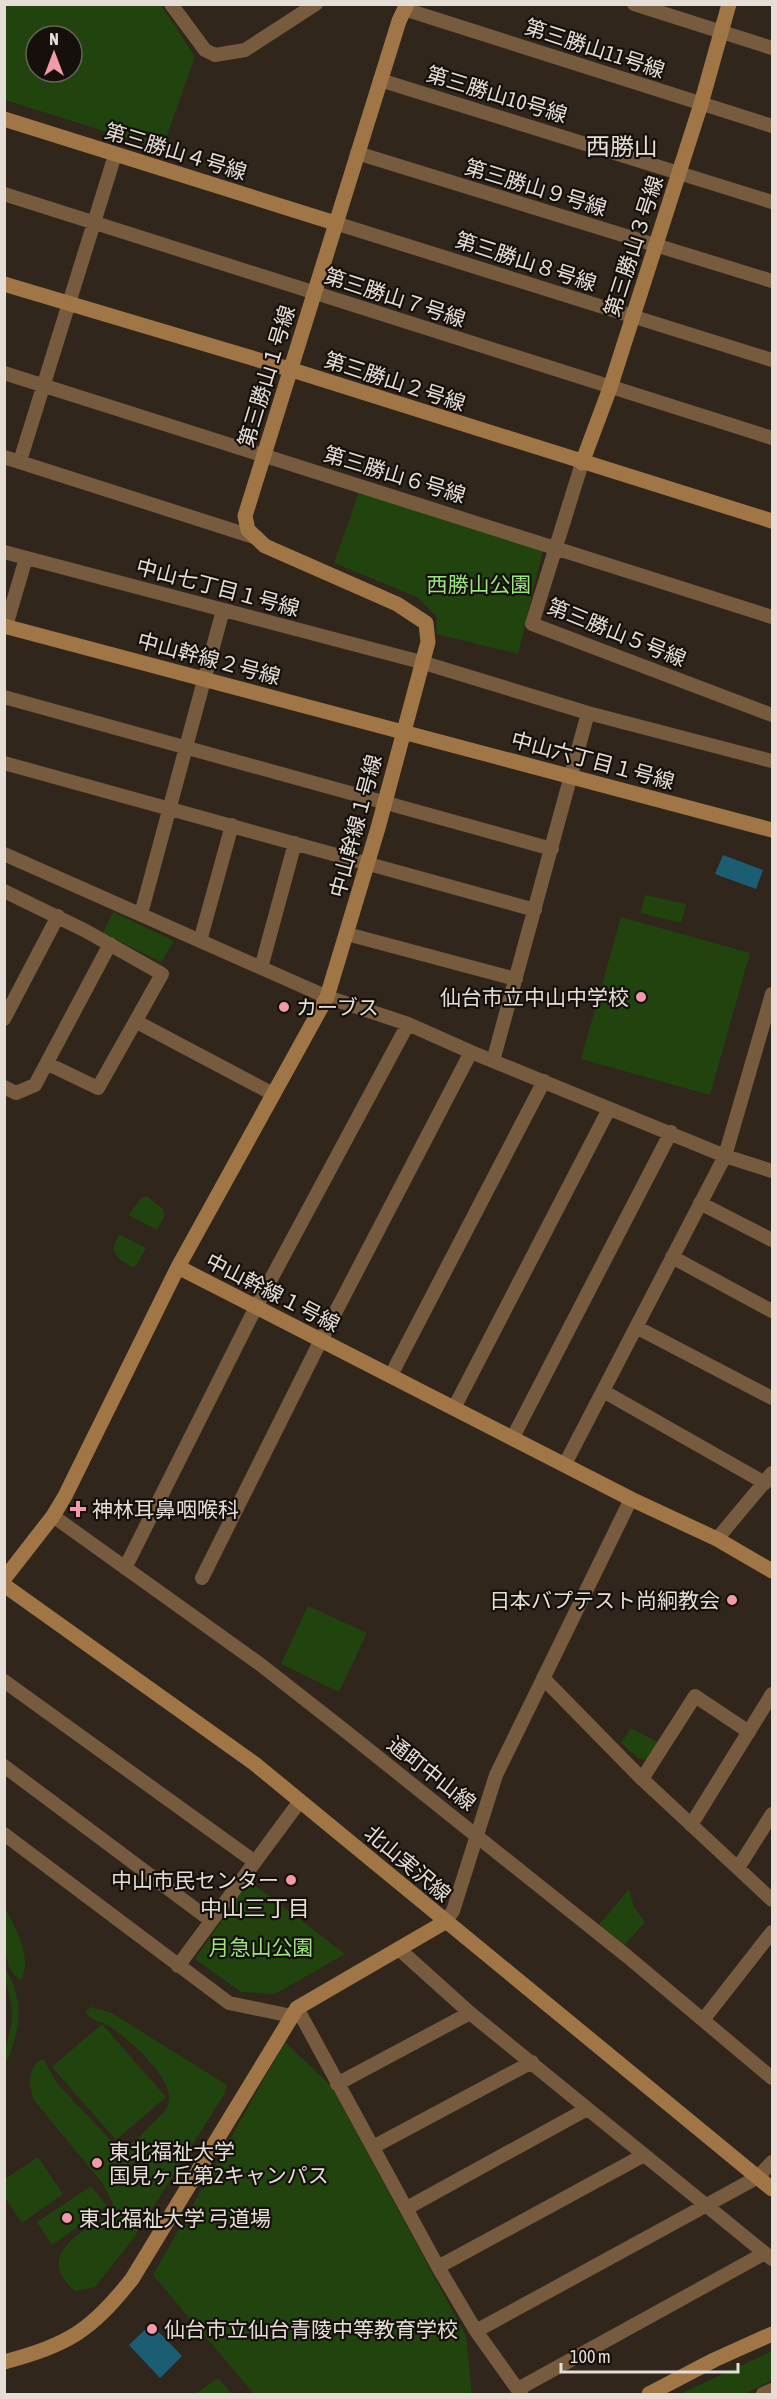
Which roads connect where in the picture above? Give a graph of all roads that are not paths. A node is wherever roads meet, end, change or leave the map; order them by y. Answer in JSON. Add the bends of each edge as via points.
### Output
{"nodes":[{"id":1,"x":316,"y":4,"type":"edge"},
{"id":2,"x":634,"y":4,"type":"edge"},
{"id":3,"x":729,"y":4,"type":"edge"},
{"id":4,"x":174,"y":5,"type":"edge"},
{"id":5,"x":405,"y":7,"type":"edge"},
{"id":6,"x":720,"y":32,"type":"junction"},
{"id":7,"x":772,"y":48,"type":"edge"},
{"id":8,"x":380,"y":80,"type":"junction"},
{"id":9,"x":701,"y":104,"type":"junction"},
{"id":10,"x":4,"y":119,"type":"edge"},
{"id":11,"x":772,"y":126,"type":"edge"},
{"id":12,"x":357,"y":153,"type":"junction"},
{"id":13,"x":115,"y":155,"type":"junction"},
{"id":14,"x":679,"y":173,"type":"junction"},
{"id":15,"x":4,"y":194,"type":"edge"},
{"id":16,"x":772,"y":202,"type":"edge"},
{"id":17,"x":94,"y":222,"type":"junction"},
{"id":18,"x":335,"y":223,"type":"junction"},
{"id":19,"x":655,"y":246,"type":"junction"},
{"id":20,"x":772,"y":281,"type":"edge"},
{"id":21,"x":4,"y":284,"type":"edge"},
{"id":22,"x":313,"y":293,"type":"junction"},
{"id":23,"x":69,"y":304,"type":"junction"},
{"id":24,"x":633,"y":318,"type":"junction"},
{"id":25,"x":772,"y":360,"type":"edge"},
{"id":26,"x":289,"y":369,"type":"junction"},
{"id":27,"x":4,"y":373,"type":"edge"},
{"id":28,"x":45,"y":386,"type":"junction"},
{"id":29,"x":610,"y":388,"type":"junction"},
{"id":30,"x":772,"y":438,"type":"edge"},
{"id":31,"x":264,"y":455,"type":"junction"},
{"id":32,"x":4,"y":457,"type":"edge"},
{"id":33,"x":20,"y":462,"type":"junction"},
{"id":34,"x":582,"y":463,"type":"junction"},
{"id":35,"x":772,"y":521,"type":"edge"},
{"id":36,"x":256,"y":538,"type":"junction"},
{"id":37,"x":555,"y":547,"type":"junction"},
{"id":38,"x":4,"y":552,"type":"edge"},
{"id":39,"x":26,"y":558,"type":"junction"},
{"id":40,"x":223,"y":610,"type":"junction"},
{"id":41,"x":772,"y":617,"type":"edge"},
{"id":42,"x":5,"y":628,"type":"edge"},
{"id":43,"x":422,"y":662,"type":"junction"},
{"id":44,"x":205,"y":678,"type":"junction"},
{"id":45,"x":4,"y":697,"type":"edge"},
{"id":46,"x":588,"y":712,"type":"junction"},
{"id":47,"x":772,"y":716,"type":"edge"},
{"id":48,"x":402,"y":730,"type":"junction"},
{"id":49,"x":184,"y":747,"type":"junction"},
{"id":50,"x":772,"y":761,"type":"edge"},
{"id":51,"x":4,"y":763,"type":"edge"},
{"id":52,"x":572,"y":777,"type":"junction"},
{"id":53,"x":385,"y":802,"type":"junction"},
{"id":54,"x":169,"y":808,"type":"junction"},
{"id":55,"x":232,"y":825,"type":"junction"},
{"id":56,"x":772,"y":830,"type":"edge"},
{"id":57,"x":295,"y":843,"type":"junction"},
{"id":58,"x":552,"y":849,"type":"junction"},
{"id":59,"x":4,"y":854,"type":"edge"},
{"id":60,"x":367,"y":863,"type":"junction"},
{"id":61,"x":6,"y":896,"type":"edge"},
{"id":62,"x":535,"y":910,"type":"junction"},
{"id":63,"x":141,"y":915,"type":"junction"},
{"id":64,"x":58,"y":916,"type":"junction"},
{"id":65,"x":347,"y":934,"type":"junction"},
{"id":66,"x":200,"y":941,"type":"junction"},
{"id":67,"x":110,"y":944,"type":"junction"},
{"id":68,"x":261,"y":968,"type":"junction"},
{"id":69,"x":516,"y":979,"type":"junction"},
{"id":70,"x":772,"y":994,"type":"edge"},
{"id":71,"x":327,"y":997,"type":"junction"},
{"id":72,"x":4,"y":1019,"type":"edge"},
{"id":73,"x":137,"y":1022,"type":"junction"},
{"id":74,"x":408,"y":1023,"type":"junction"},
{"id":75,"x":471,"y":1052,"type":"junction"},
{"id":76,"x":493,"y":1061,"type":"junction"},
{"id":77,"x":48,"y":1064,"type":"junction"},
{"id":78,"x":544,"y":1081,"type":"junction"},
{"id":79,"x":4,"y":1087,"type":"edge"},
{"id":80,"x":273,"y":1094,"type":"junction"},
{"id":81,"x":609,"y":1108,"type":"junction"},
{"id":82,"x":671,"y":1132,"type":"junction"},
{"id":83,"x":725,"y":1156,"type":"junction"},
{"id":84,"x":772,"y":1171,"type":"edge"},
{"id":85,"x":700,"y":1203,"type":"junction"},
{"id":86,"x":772,"y":1240,"type":"edge"},
{"id":87,"x":672,"y":1257,"type":"junction"},
{"id":88,"x":178,"y":1268,"type":"junction"},
{"id":89,"x":256,"y":1307,"type":"junction"},
{"id":90,"x":772,"y":1311,"type":"edge"},
{"id":91,"x":636,"y":1327,"type":"junction"},
{"id":92,"x":321,"y":1340,"type":"junction"},
{"id":93,"x":391,"y":1375,"type":"junction"},
{"id":94,"x":603,"y":1391,"type":"junction"},
{"id":95,"x":772,"y":1398,"type":"edge"},
{"id":96,"x":454,"y":1408,"type":"junction"},
{"id":97,"x":513,"y":1437,"type":"junction"},
{"id":98,"x":565,"y":1464,"type":"junction"},
{"id":99,"x":769,"y":1478,"type":"edge"},
{"id":100,"x":631,"y":1499,"type":"junction"},
{"id":101,"x":53,"y":1516,"type":"junction"},
{"id":102,"x":717,"y":1539,"type":"junction"},
{"id":103,"x":125,"y":1568,"type":"junction"},
{"id":104,"x":772,"y":1570,"type":"edge"},
{"id":105,"x":202,"y":1578,"type":"dead end"},
{"id":106,"x":4,"y":1579,"type":"edge"},
{"id":107,"x":4,"y":1585,"type":"edge"},
{"id":108,"x":543,"y":1678,"type":"junction"},
{"id":109,"x":4,"y":1681,"type":"edge"},
{"id":110,"x":772,"y":1694,"type":"edge"},
{"id":111,"x":748,"y":1732,"type":"junction"},
{"id":112,"x":4,"y":1766,"type":"edge"},
{"id":113,"x":642,"y":1779,"type":"junction"},
{"id":114,"x":300,"y":1801,"type":"junction"},
{"id":115,"x":772,"y":1814,"type":"edge"},
{"id":116,"x":691,"y":1825,"type":"junction"},
{"id":117,"x":4,"y":1834,"type":"edge"},
{"id":118,"x":478,"y":1836,"type":"junction"},
{"id":119,"x":255,"y":1862,"type":"junction"},
{"id":120,"x":738,"y":1868,"type":"junction"},
{"id":121,"x":772,"y":1900,"type":"edge"},
{"id":122,"x":210,"y":1920,"type":"junction"},
{"id":123,"x":446,"y":1922,"type":"junction"},
{"id":124,"x":772,"y":1932,"type":"edge"},
{"id":125,"x":400,"y":1950,"type":"junction"},
{"id":126,"x":178,"y":1966,"type":"junction"},
{"id":127,"x":294,"y":2012,"type":"junction"},
{"id":128,"x":470,"y":2013,"type":"junction"},
{"id":129,"x":703,"y":2020,"type":"junction"},
{"id":130,"x":532,"y":2062,"type":"junction"},
{"id":131,"x":772,"y":2078,"type":"edge"},
{"id":132,"x":337,"y":2084,"type":"junction"},
{"id":133,"x":587,"y":2109,"type":"junction"},
{"id":134,"x":373,"y":2147,"type":"junction"},
{"id":135,"x":644,"y":2156,"type":"junction"},
{"id":136,"x":772,"y":2162,"type":"edge"},
{"id":137,"x":759,"y":2177,"type":"junction"},
{"id":138,"x":772,"y":2188,"type":"edge"},
{"id":139,"x":705,"y":2205,"type":"junction"},
{"id":140,"x":407,"y":2208,"type":"junction"},
{"id":141,"x":769,"y":2256,"type":"edge"},
{"id":142,"x":438,"y":2267,"type":"junction"},
{"id":143,"x":476,"y":2331,"type":"junction"},
{"id":144,"x":772,"y":2334,"type":"edge"},
{"id":145,"x":4,"y":2362,"type":"edge"},
{"id":146,"x":772,"y":2390,"type":"edge"},
{"id":147,"x":519,"y":2392,"type":"edge"},
{"id":148,"x":649,"y":2394,"type":"edge"},
{"id":149,"x":763,"y":2394,"type":"edge"}],
"edges":[{"from":1,"to":4,"type":"street","via":[[245,50],[215,55],[205,50]]},
{"from":2,"to":6,"type":"street"},
{"from":3,"to":6,"type":"street","name":"第三勝山３号線"},
{"from":5,"to":8,"type":"street","name":"第三勝山１号線"},
{"from":5,"to":9,"type":"street","name":"第三勝山11号線"},
{"from":6,"to":7,"type":"street"},
{"from":6,"to":9,"type":"street","name":"第三勝山３号線"},
{"from":8,"to":12,"type":"street","name":"第三勝山１号線"},
{"from":8,"to":14,"type":"street","name":"第三勝山10号線"},
{"from":9,"to":11,"type":"street","name":"第三勝山11号線"},
{"from":9,"to":14,"type":"street","name":"第三勝山３号線"},
{"from":10,"to":13,"type":"street","name":"第三勝山４号線"},
{"from":12,"to":18,"type":"street","name":"第三勝山１号線"},
{"from":12,"to":19,"type":"street","name":"第三勝山９号線"},
{"from":13,"to":17,"type":"street"},
{"from":13,"to":18,"type":"street","name":"第三勝山４号線"},
{"from":14,"to":16,"type":"street","name":"第三勝山10号線"},
{"from":14,"to":19,"type":"street","name":"第三勝山３号線"},
{"from":15,"to":17,"type":"street","name":"第三勝山７号線"},
{"from":17,"to":22,"type":"street","name":"第三勝山７号線"},
{"from":17,"to":23,"type":"street"},
{"from":18,"to":22,"type":"street","name":"第三勝山１号線"},
{"from":18,"to":24,"type":"street","name":"第三勝山８号線"},
{"from":19,"to":20,"type":"street","name":"第三勝山９号線"},
{"from":19,"to":24,"type":"street","name":"第三勝山３号線"},
{"from":21,"to":23,"type":"street","name":"第三勝山２号線"},
{"from":22,"to":26,"type":"street","name":"第三勝山１号線"},
{"from":22,"to":29,"type":"street","name":"第三勝山７号線"},
{"from":23,"to":26,"type":"street","name":"第三勝山２号線"},
{"from":23,"to":28,"type":"street"},
{"from":24,"to":25,"type":"street","name":"第三勝山８号線"},
{"from":24,"to":29,"type":"street","name":"第三勝山３号線"},
{"from":26,"to":31,"type":"street","name":"第三勝山１号線"},
{"from":26,"to":34,"type":"street","name":"第三勝山２号線"},
{"from":27,"to":28,"type":"street","name":"第三勝山６号線"},
{"from":28,"to":31,"type":"street","name":"第三勝山６号線"},
{"from":28,"to":33,"type":"street"},
{"from":29,"to":30,"type":"street","name":"第三勝山７号線"},
{"from":29,"to":34,"type":"street","name":"第三勝山３号線"},
{"from":31,"to":36,"type":"street","name":"第三勝山１号線","via":[[245,516],[248,530]]},
{"from":31,"to":37,"type":"street","name":"第三勝山６号線"},
{"from":32,"to":33,"type":"street"},
{"from":33,"to":36,"type":"street"},
{"from":34,"to":35,"type":"street","name":"第三勝山２号線"},
{"from":34,"to":37,"type":"street","name":"第三勝山５号線"},
{"from":36,"to":43,"type":"street","via":[[265,546],[397,604],[426,623],[428,642]]},
{"from":37,"to":41,"type":"street","name":"第三勝山６号線"},
{"from":37,"to":47,"type":"street","name":"第三勝山５号線","via":[[532,624]]},
{"from":38,"to":39,"type":"street","name":"中山七丁目１号線"},
{"from":39,"to":40,"type":"street","name":"中山七丁目１号線"},
{"from":39,"to":42,"type":"street"},
{"from":40,"to":43,"type":"street","name":"中山七丁目１号線"},
{"from":40,"to":44,"type":"street"},
{"from":42,"to":44,"type":"street","name":"中山幹線２号線"},
{"from":43,"to":46,"type":"street","name":"中山七丁目１号線"},
{"from":43,"to":48,"type":"street","name":"中山幹線１号線"},
{"from":44,"to":48,"type":"street","name":"中山幹線２号線"},
{"from":44,"to":49,"type":"street"},
{"from":45,"to":49,"type":"street"},
{"from":46,"to":50,"type":"street","name":"中山七丁目１号線"},
{"from":46,"to":52,"type":"street"},
{"from":48,"to":52,"type":"street","name":"中山六丁目１号線"},
{"from":48,"to":53,"type":"street","name":"中山幹線１号線"},
{"from":49,"to":53,"type":"street"},
{"from":49,"to":54,"type":"street"},
{"from":51,"to":54,"type":"street"},
{"from":52,"to":56,"type":"street","name":"中山六丁目１号線"},
{"from":52,"to":58,"type":"street"},
{"from":53,"to":58,"type":"street"},
{"from":53,"to":60,"type":"street","name":"中山幹線１号線"},
{"from":54,"to":55,"type":"street"},
{"from":54,"to":63,"type":"street"},
{"from":55,"to":57,"type":"street"},
{"from":55,"to":66,"type":"street"},
{"from":57,"to":60,"type":"street"},
{"from":57,"to":68,"type":"street"},
{"from":58,"to":62,"type":"street"},
{"from":59,"to":63,"type":"street"},
{"from":60,"to":62,"type":"street"},
{"from":60,"to":65,"type":"street","name":"中山幹線１号線"},
{"from":61,"to":64,"type":"street"},
{"from":62,"to":69,"type":"street"},
{"from":63,"to":66,"type":"street"},
{"from":64,"to":67,"type":"street"},
{"from":64,"to":72,"type":"street"},
{"from":65,"to":69,"type":"street"},
{"from":65,"to":71,"type":"street","name":"中山幹線１号線"},
{"from":66,"to":68,"type":"street"},
{"from":67,"to":73,"type":"street","via":[[162,974]]},
{"from":67,"to":77,"type":"street"},
{"from":68,"to":71,"type":"street"},
{"from":69,"to":76,"type":"street"},
{"from":70,"to":83,"type":"street"},
{"from":71,"to":74,"type":"street"},
{"from":71,"to":80,"type":"street","name":"中山幹線１号線"},
{"from":73,"to":77,"type":"street","via":[[98,1088]]},
{"from":73,"to":80,"type":"street"},
{"from":74,"to":75,"type":"street"},
{"from":74,"to":89,"type":"street"},
{"from":75,"to":76,"type":"street"},
{"from":75,"to":92,"type":"street"},
{"from":76,"to":78,"type":"street"},
{"from":77,"to":79,"type":"street","via":[[34,1085],[16,1093]]},
{"from":78,"to":81,"type":"street"},
{"from":78,"to":93,"type":"street"},
{"from":80,"to":88,"type":"street","name":"中山幹線１号線"},
{"from":81,"to":82,"type":"street"},
{"from":81,"to":96,"type":"street"},
{"from":82,"to":83,"type":"street"},
{"from":82,"to":97,"type":"street"},
{"from":83,"to":84,"type":"street"},
{"from":83,"to":85,"type":"street"},
{"from":85,"to":86,"type":"street"},
{"from":85,"to":87,"type":"street"},
{"from":87,"to":90,"type":"street"},
{"from":87,"to":91,"type":"street"},
{"from":88,"to":89,"type":"street","name":"中山幹線１号線"},
{"from":88,"to":101,"type":"street"},
{"from":89,"to":92,"type":"street","name":"中山幹線１号線"},
{"from":89,"to":103,"type":"street"},
{"from":91,"to":94,"type":"street"},
{"from":91,"to":95,"type":"street"},
{"from":92,"to":93,"type":"street","name":"中山幹線１号線"},
{"from":92,"to":105,"type":"street"},
{"from":93,"to":96,"type":"street","name":"中山幹線１号線"},
{"from":94,"to":98,"type":"street"},
{"from":94,"to":99,"type":"street"},
{"from":96,"to":97,"type":"street","name":"中山幹線１号線"},
{"from":97,"to":98,"type":"street","name":"中山幹線１号線"},
{"from":98,"to":100,"type":"street","name":"中山幹線１号線"},
{"from":99,"to":102,"type":"street"},
{"from":100,"to":102,"type":"street","name":"中山幹線１号線"},
{"from":100,"to":108,"type":"street"},
{"from":101,"to":103,"type":"street","name":"通町中山線"},
{"from":101,"to":106,"type":"street"},
{"from":102,"to":104,"type":"street","name":"中山幹線１号線"},
{"from":103,"to":118,"type":"street","name":"通町中山線","via":[[261,1665]]},
{"from":107,"to":114,"type":"street","name":"北山実沢線","via":[[255,1764]]},
{"from":108,"to":113,"type":"street"},
{"from":108,"to":118,"type":"street","via":[[496,1774]]},
{"from":109,"to":119,"type":"street"},
{"from":110,"to":111,"type":"street"},
{"from":111,"to":113,"type":"street","via":[[695,1696]]},
{"from":111,"to":116,"type":"street"},
{"from":112,"to":122,"type":"street"},
{"from":113,"to":116,"type":"street"},
{"from":114,"to":119,"type":"street"},
{"from":114,"to":123,"type":"street","name":"北山実沢線"},
{"from":115,"to":120,"type":"street"},
{"from":116,"to":120,"type":"street"},
{"from":117,"to":126,"type":"street"},
{"from":118,"to":123,"type":"street"},
{"from":118,"to":129,"type":"street","name":"通町中山線"},
{"from":119,"to":122,"type":"street"},
{"from":120,"to":121,"type":"street"},
{"from":122,"to":126,"type":"street"},
{"from":123,"to":125,"type":"street"},
{"from":123,"to":137,"type":"street","name":"北山実沢線"},
{"from":124,"to":129,"type":"street"},
{"from":125,"to":127,"type":"street"},
{"from":125,"to":128,"type":"street"},
{"from":126,"to":127,"type":"street","via":[[229,2003]]},
{"from":127,"to":132,"type":"street"},
{"from":127,"to":145,"type":"street","via":[[132,2279],[104,2314],[75,2337]]},
{"from":128,"to":130,"type":"street"},
{"from":128,"to":132,"type":"street"},
{"from":129,"to":131,"type":"street","name":"通町中山線"},
{"from":130,"to":133,"type":"street"},
{"from":130,"to":134,"type":"street"},
{"from":132,"to":134,"type":"street"},
{"from":133,"to":135,"type":"street"},
{"from":133,"to":140,"type":"street"},
{"from":134,"to":140,"type":"street"},
{"from":135,"to":139,"type":"street"},
{"from":135,"to":142,"type":"street"},
{"from":136,"to":137,"type":"street"},
{"from":137,"to":138,"type":"street","name":"北山実沢線"},
{"from":137,"to":139,"type":"street"},
{"from":139,"to":141,"type":"street"},
{"from":139,"to":143,"type":"street"},
{"from":140,"to":142,"type":"street"},
{"from":141,"to":147,"type":"street"},
{"from":142,"to":143,"type":"street"},
{"from":143,"to":147,"type":"street"},
{"from":144,"to":148,"type":"street"},
{"from":146,"to":149,"type":"street"}]}
